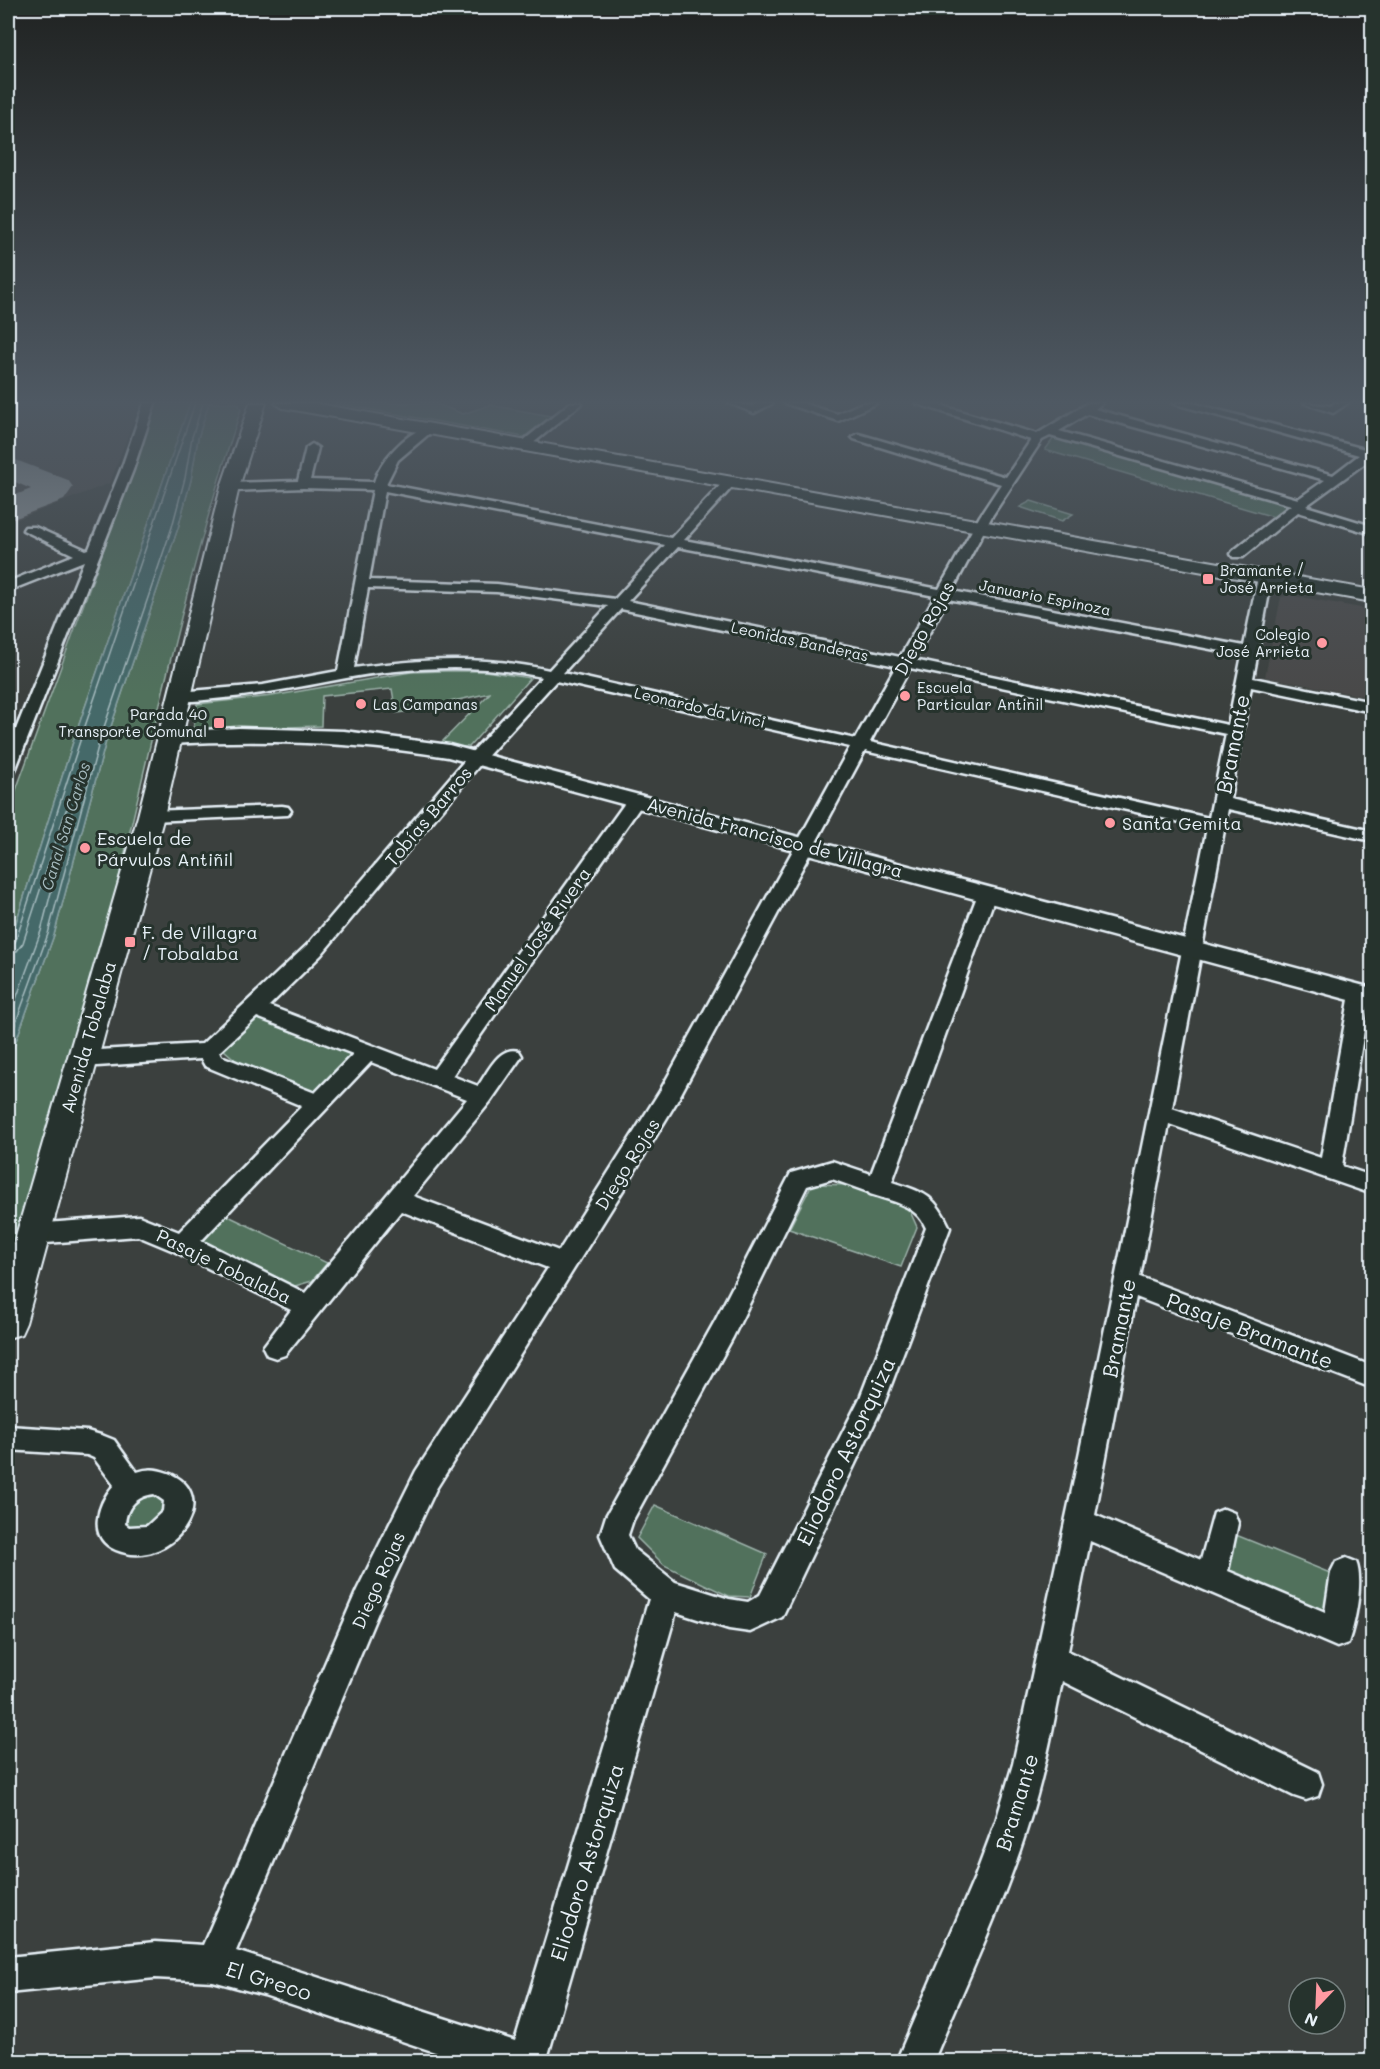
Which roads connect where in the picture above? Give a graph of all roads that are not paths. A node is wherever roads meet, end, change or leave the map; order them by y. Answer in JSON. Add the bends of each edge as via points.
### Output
{"nodes":[{"id":1,"x":113,"y":500,"type":"edge"},
{"id":2,"x":227,"y":500,"type":"edge"},
{"id":3,"x":377,"y":500,"type":"edge"},
{"id":4,"x":449,"y":500,"type":"edge"},
{"id":5,"x":714,"y":500,"type":"edge"},
{"id":6,"x":823,"y":500,"type":"edge"},
{"id":7,"x":997,"y":500,"type":"edge"},
{"id":8,"x":1278,"y":500,"type":"edge"},
{"id":9,"x":1306,"y":500,"type":"edge"},
{"id":10,"x":1298,"y":505,"type":"junction"},
{"id":11,"x":980,"y":527,"type":"junction"},
{"id":12,"x":30,"y":530,"type":"dead end"},
{"id":13,"x":1372,"y":530,"type":"edge"},
{"id":14,"x":674,"y":543,"type":"junction"},
{"id":15,"x":89,"y":553,"type":"junction"},
{"id":16,"x":1238,"y":554,"type":"dead end"},
{"id":17,"x":1264,"y":577,"type":"junction"},
{"id":18,"x":362,"y":584,"type":"junction"},
{"id":19,"x":8,"y":588,"type":"edge"},
{"id":20,"x":942,"y":594,"type":"junction"},
{"id":21,"x":1372,"y":596,"type":"edge"},
{"id":22,"x":618,"y":604,"type":"junction"},
{"id":23,"x":1250,"y":652,"type":"junction"},
{"id":24,"x":904,"y":663,"type":"junction"},
{"id":25,"x":345,"y":674,"type":"junction"},
{"id":26,"x":553,"y":674,"type":"junction"},
{"id":27,"x":1244,"y":681,"type":"junction"},
{"id":28,"x":179,"y":698,"type":"junction"},
{"id":29,"x":1372,"y":707,"type":"edge"},
{"id":30,"x":1234,"y":731,"type":"junction"},
{"id":31,"x":169,"y":738,"type":"junction"},
{"id":32,"x":860,"y":743,"type":"junction"},
{"id":33,"x":477,"y":758,"type":"junction"},
{"id":34,"x":9,"y":762,"type":"edge"},
{"id":35,"x":636,"y":800,"type":"junction"},
{"id":36,"x":1220,"y":802,"type":"junction"},
{"id":37,"x":282,"y":811,"type":"dead end"},
{"id":38,"x":151,"y":816,"type":"junction"},
{"id":39,"x":1216,"y":825,"type":"junction"},
{"id":40,"x":1372,"y":836,"type":"edge"},
{"id":41,"x":804,"y":845,"type":"junction"},
{"id":42,"x":987,"y":894,"type":"junction"},
{"id":43,"x":1191,"y":949,"type":"junction"},
{"id":44,"x":1366,"y":995,"type":"edge"},
{"id":45,"x":254,"y":1008,"type":"junction"},
{"id":46,"x":207,"y":1051,"type":"junction"},
{"id":47,"x":368,"y":1052,"type":"junction"},
{"id":48,"x":510,"y":1056,"type":"dead end"},
{"id":49,"x":82,"y":1059,"type":"junction"},
{"id":50,"x":438,"y":1079,"type":"junction"},
{"id":51,"x":482,"y":1096,"type":"junction"},
{"id":52,"x":319,"y":1104,"type":"junction"},
{"id":53,"x":1160,"y":1112,"type":"junction"},
{"id":54,"x":1330,"y":1170,"type":"junction"},
{"id":55,"x":1372,"y":1185,"type":"edge"},
{"id":56,"x":878,"y":1188,"type":"junction"},
{"id":57,"x":397,"y":1200,"type":"junction"},
{"id":58,"x":33,"y":1234,"type":"junction"},
{"id":59,"x":183,"y":1244,"type":"junction"},
{"id":60,"x":563,"y":1263,"type":"junction"},
{"id":61,"x":1127,"y":1283,"type":"junction"},
{"id":62,"x":308,"y":1306,"type":"junction"},
{"id":63,"x":8,"y":1323,"type":"edge"},
{"id":64,"x":276,"y":1347,"type":"dead end"},
{"id":65,"x":1372,"y":1377,"type":"edge"},
{"id":66,"x":8,"y":1438,"type":"edge"},
{"id":67,"x":132,"y":1487,"type":"dead end"},
{"id":68,"x":1080,"y":1523,"type":"junction"},
{"id":69,"x":1224,"y":1523,"type":"dead end"},
{"id":70,"x":1346,"y":1572,"type":"dead end"},
{"id":71,"x":1211,"y":1579,"type":"junction"},
{"id":72,"x":666,"y":1594,"type":"junction"},
{"id":73,"x":1052,"y":1660,"type":"junction"},
{"id":74,"x":1306,"y":1784,"type":"dead end"},
{"id":75,"x":213,"y":1963,"type":"junction"},
{"id":76,"x":8,"y":1975,"type":"edge"},
{"id":77,"x":522,"y":2061,"type":"edge"},
{"id":78,"x":527,"y":2061,"type":"edge"},
{"id":79,"x":914,"y":2061,"type":"edge"}],
"edges":[{"from":1,"to":15,"type":"street"},
{"from":2,"to":28,"type":"main road","name":"Avenida Tobalaba"},
{"from":3,"to":18,"type":"street"},
{"from":4,"to":14,"type":"street","name":"Januario Espinoza"},
{"from":5,"to":14,"type":"street","name":"Tobías Barros"},
{"from":6,"to":11,"type":"main road"},
{"from":7,"to":11,"type":"street","name":"Diego Rojas"},
{"from":8,"to":10,"type":"street"},
{"from":9,"to":10,"type":"street"},
{"from":10,"to":13,"type":"street"},
{"from":10,"to":16,"type":"street"},
{"from":11,"to":17,"type":"main road"},
{"from":11,"to":20,"type":"street","name":"Diego Rojas"},
{"from":12,"to":15,"type":"street"},
{"from":14,"to":20,"type":"street","name":"Januario Espinoza"},
{"from":14,"to":22,"type":"street","name":"Tobías Barros"},
{"from":15,"to":19,"type":"street"},
{"from":15,"to":34,"type":"street"},
{"from":17,"to":21,"type":"main road"},
{"from":17,"to":23,"type":"street","name":"Bramante"},
{"from":18,"to":22,"type":"street","name":"Leonidas Banderas","via":[[498,588]]},
{"from":18,"to":25,"type":"street"},
{"from":20,"to":23,"type":"street","name":"Januario Espinoza"},
{"from":20,"to":24,"type":"street","name":"Diego Rojas"},
{"from":22,"to":24,"type":"street","name":"Leonidas Banderas"},
{"from":22,"to":26,"type":"street","name":"Tobías Barros"},
{"from":23,"to":27,"type":"street","name":"Bramante"},
{"from":24,"to":30,"type":"street","name":"Leonidas Banderas"},
{"from":24,"to":32,"type":"street","name":"Diego Rojas"},
{"from":25,"to":26,"type":"street","name":"Leonardo da Vinci","via":[[448,664]]},
{"from":25,"to":28,"type":"street","name":"Leonardo da Vinci","via":[[263,690]]},
{"from":26,"to":32,"type":"street","name":"Leonardo da Vinci"},
{"from":26,"to":33,"type":"street","name":"Tobías Barros"},
{"from":27,"to":29,"type":"street"},
{"from":27,"to":30,"type":"street","name":"Bramante"},
{"from":28,"to":31,"type":"main road","name":"Avenida Tobalaba"},
{"from":30,"to":36,"type":"street","name":"Bramante"},
{"from":31,"to":33,"type":"street","name":"Avenida Francisco de Villagra","via":[[249,734],[339,737],[420,746]]},
{"from":31,"to":38,"type":"main road","name":"Avenida Tobalaba"},
{"from":32,"to":39,"type":"street","name":"Leonardo da Vinci"},
{"from":32,"to":41,"type":"street","name":"Diego Rojas"},
{"from":33,"to":35,"type":"street","name":"Avenida Francisco de Villagra"},
{"from":33,"to":45,"type":"street","name":"Tobías Barros","via":[[314,950]]},
{"from":35,"to":41,"type":"street","name":"Avenida Francisco de Villagra"},
{"from":35,"to":50,"type":"street","name":"Manuel José Rivera"},
{"from":36,"to":39,"type":"street","name":"Bramante"},
{"from":36,"to":40,"type":"street"},
{"from":37,"to":38,"type":"street"},
{"from":38,"to":49,"type":"main road","name":"Avenida Tobalaba"},
{"from":39,"to":43,"type":"street","name":"Bramante"},
{"from":41,"to":42,"type":"street","name":"Avenida Francisco de Villagra"},
{"from":41,"to":60,"type":"street","name":"Diego Rojas","via":[[669,1095]]},
{"from":42,"to":43,"type":"street","name":"Avenida Francisco de Villagra"},
{"from":42,"to":56,"type":"street"},
{"from":43,"to":44,"type":"street","name":"Avenida Francisco de Villagra"},
{"from":43,"to":53,"type":"street","name":"Bramante"},
{"from":44,"to":54,"type":"street"},
{"from":45,"to":46,"type":"street","name":"Tobías Barros"},
{"from":45,"to":47,"type":"street"},
{"from":46,"to":49,"type":"street"},
{"from":46,"to":52,"type":"street","via":[[213,1061]]},
{"from":47,"to":50,"type":"street"},
{"from":47,"to":52,"type":"street"},
{"from":48,"to":51,"type":"street"},
{"from":49,"to":58,"type":"main road","name":"Avenida Tobalaba"},
{"from":50,"to":51,"type":"street"},
{"from":51,"to":57,"type":"street"},
{"from":52,"to":59,"type":"street"},
{"from":53,"to":54,"type":"street"},
{"from":53,"to":61,"type":"street","name":"Bramante"},
{"from":54,"to":55,"type":"street"},
{"from":56,"to":72,"type":"street","name":"Eliodoro Astorquiza","via":[[832,1170],[799,1179],[724,1329],[620,1516],[614,1535],[626,1560]]},
{"from":56,"to":72,"type":"street","name":"Eliodoro Astorquiza","via":[[910,1197],[931,1212],[938,1228],[872,1401],[771,1606],[750,1617]]},
{"from":57,"to":60,"type":"street"},
{"from":57,"to":62,"type":"street"},
{"from":58,"to":59,"type":"street","name":"Pasaje Tobalaba","via":[[139,1226]]},
{"from":58,"to":63,"type":"main road","name":"Avenida Tobalaba"},
{"from":59,"to":62,"type":"street","name":"Pasaje Tobalaba"},
{"from":60,"to":75,"type":"street","name":"Diego Rojas","via":[[446,1446],[407,1515]]},
{"from":61,"to":65,"type":"street","name":"Pasaje Bramante"},
{"from":61,"to":68,"type":"street","name":"Bramante"},
{"from":62,"to":64,"type":"street"},
{"from":66,"to":67,"type":"street","via":[[87,1443],[104,1449]]},
{"from":68,"to":71,"type":"street"},
{"from":68,"to":73,"type":"street","name":"Bramante"},
{"from":69,"to":71,"type":"street"},
{"from":70,"to":71,"type":"street","via":[[1337,1632]]},
{"from":72,"to":78,"type":"street","name":"Eliodoro Astorquiza"},
{"from":73,"to":74,"type":"street"},
{"from":73,"to":79,"type":"street","name":"Bramante","via":[[1013,1821]]},
{"from":75,"to":76,"type":"street","name":"El Greco","via":[[155,1960]]},
{"from":75,"to":77,"type":"street","name":"El Greco"}]}
